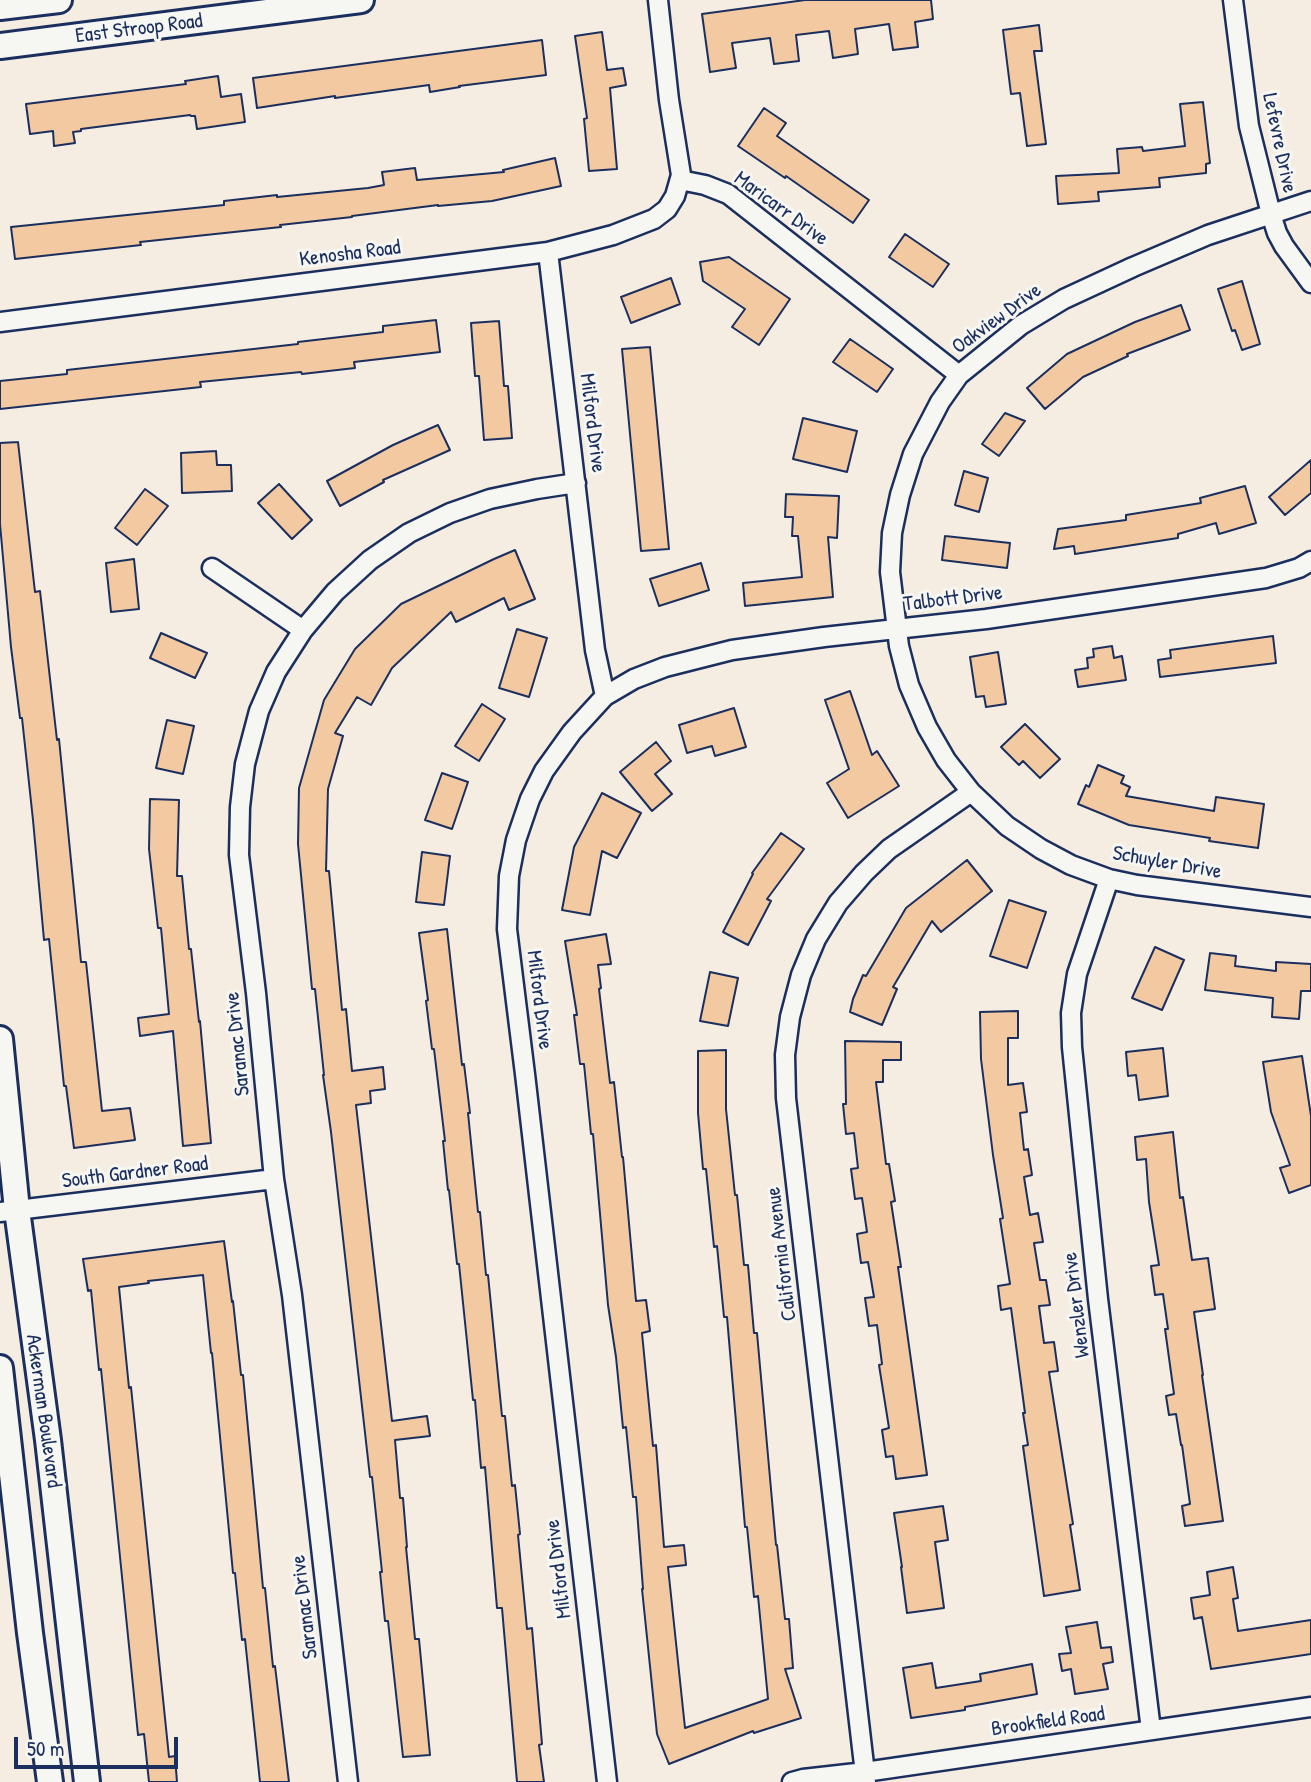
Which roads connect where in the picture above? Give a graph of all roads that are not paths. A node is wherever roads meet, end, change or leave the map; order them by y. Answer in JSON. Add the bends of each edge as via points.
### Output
{"nodes":[{"id":1,"x":59,"y":0,"type":"edge"},
{"id":2,"x":361,"y":0,"type":"edge"},
{"id":3,"x":658,"y":0,"type":"edge"},
{"id":4,"x":1233,"y":0,"type":"edge"},
{"id":5,"x":0,"y":7,"type":"edge"},
{"id":6,"x":0,"y":46,"type":"edge"},
{"id":7,"x":680,"y":180,"type":"junction"},
{"id":8,"x":1311,"y":201,"type":"edge"},
{"id":9,"x":1270,"y":214,"type":"junction"},
{"id":10,"x":548,"y":252,"type":"junction"},
{"id":11,"x":1311,"y":283,"type":"edge"},
{"id":12,"x":0,"y":322,"type":"edge"},
{"id":13,"x":959,"y":375,"type":"junction"},
{"id":14,"x":576,"y":483,"type":"junction"},
{"id":15,"x":1311,"y":561,"type":"edge"},
{"id":16,"x":212,"y":568,"type":"dead end"},
{"id":17,"x":896,"y":628,"type":"junction"},
{"id":18,"x":303,"y":630,"type":"junction"},
{"id":19,"x":605,"y":696,"type":"junction"},
{"id":20,"x":971,"y":792,"type":"junction"},
{"id":21,"x":1109,"y":879,"type":"junction"},
{"id":22,"x":1311,"y":907,"type":"edge"},
{"id":23,"x":0,"y":1039,"type":"edge"},
{"id":24,"x":274,"y":1179,"type":"junction"},
{"id":25,"x":9,"y":1211,"type":"edge"},
{"id":26,"x":0,"y":1368,"type":"edge"},
{"id":27,"x":1311,"y":1707,"type":"edge"},
{"id":28,"x":1151,"y":1730,"type":"junction"},
{"id":29,"x":865,"y":1777,"type":"edge"},
{"id":30,"x":50,"y":1782,"type":"edge"},
{"id":31,"x":87,"y":1782,"type":"edge"},
{"id":32,"x":348,"y":1782,"type":"edge"},
{"id":33,"x":607,"y":1782,"type":"edge"},
{"id":34,"x":792,"y":1782,"type":"edge"}],
"edges":[{"from":1,"to":5,"type":"street","name":"East Stroop Road"},
{"from":2,"to":6,"type":"street","name":"East Stroop Road"},
{"from":3,"to":7,"type":"street"},
{"from":4,"to":9,"type":"street","name":"Lefevre Drive","via":[[1249,126]]},
{"from":7,"to":10,"type":"street","name":"Kenosha Road","via":[[667,209],[654,219]]},
{"from":7,"to":13,"type":"street","name":"Maricarr Drive","via":[[729,194]]},
{"from":8,"to":9,"type":"street","name":"Oakview Drive"},
{"from":9,"to":11,"type":"street","name":"Lefevre Drive","via":[[1284,246]]},
{"from":9,"to":13,"type":"street","name":"Oakview Drive","via":[[1208,235],[1064,299],[1021,325]]},
{"from":10,"to":12,"type":"street","name":"Kenosha Road"},
{"from":10,"to":14,"type":"street","name":"Milford Drive"},
{"from":13,"to":17,"type":"street","name":"Oakview Drive","via":[[914,454],[900,495],[890,572]]},
{"from":14,"to":18,"type":"street","name":"Saranac Drive","via":[[490,499],[410,533],[370,560]]},
{"from":14,"to":19,"type":"street","name":"Milford Drive","via":[[595,650]]},
{"from":15,"to":17,"type":"street","name":"Talbott Drive","via":[[1266,578]]},
{"from":16,"to":18,"type":"street"},
{"from":17,"to":19,"type":"street","name":"Talbott Drive","via":[[732,650],[665,667]]},
{"from":17,"to":20,"type":"street","name":"Schuyler Drive","via":[[909,685],[927,727]]},
{"from":18,"to":24,"type":"street","name":"Saranac Drive","via":[[276,672],[259,711],[240,807],[239,855]]},
{"from":19,"to":33,"type":"street","name":"Milford Drive","via":[[572,732],[530,799],[516,840],[506,914]]},
{"from":20,"to":21,"type":"street","name":"Schuyler Drive","via":[[1007,826],[1041,849]]},
{"from":20,"to":29,"type":"street","name":"California Avenue","via":[[889,849],[838,903],[801,975],[785,1055],[786,1098]]},
{"from":21,"to":22,"type":"street","name":"Schuyler Drive"},
{"from":21,"to":28,"type":"street","name":"Wenzler Drive","via":[[1077,974],[1072,1047]]},
{"from":23,"to":25,"type":"street","name":"Ackerman Boulevard"},
{"from":24,"to":25,"type":"street","name":"South Gardner Road"},
{"from":24,"to":32,"type":"street","name":"Saranac Drive","via":[[292,1296]]},
{"from":25,"to":31,"type":"street","name":"Ackerman Boulevard","via":[[48,1440]]},
{"from":26,"to":30,"type":"street","name":"Ackerman Boulevard"},
{"from":27,"to":28,"type":"street","name":"Brookfield Road"},
{"from":28,"to":29,"type":"street","name":"Brookfield Road"},
{"from":29,"to":34,"type":"street","name":"Brookfield Road"}]}
